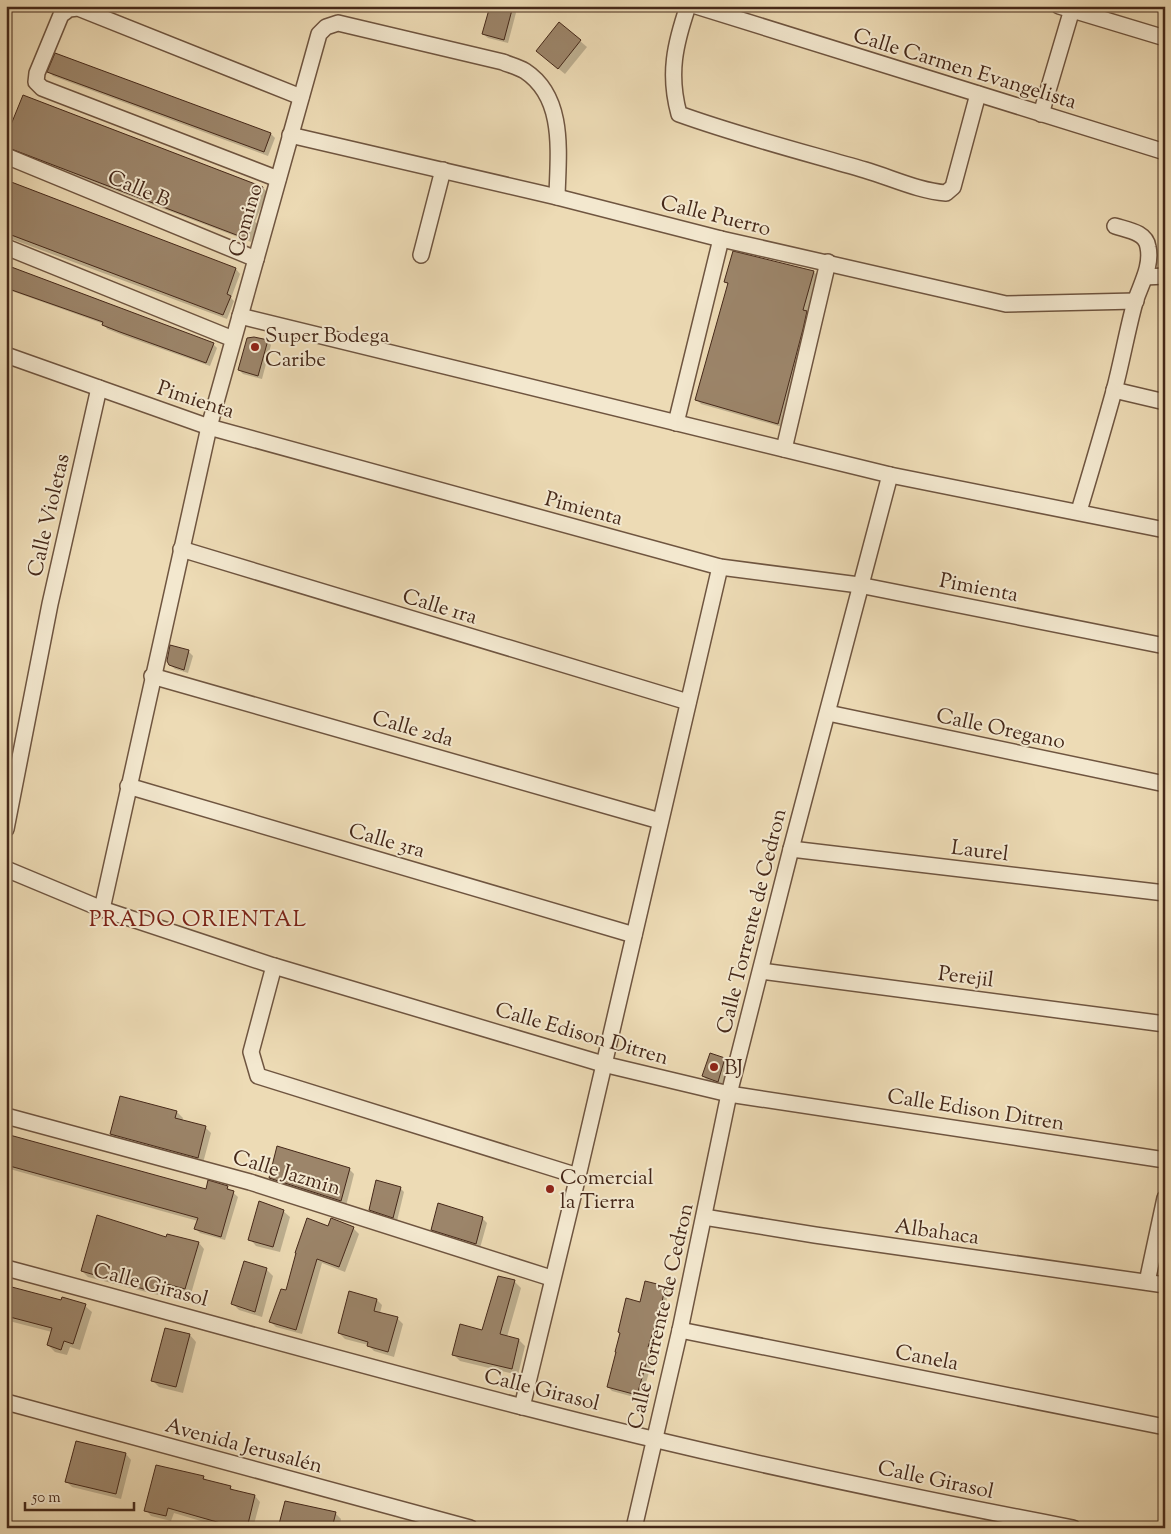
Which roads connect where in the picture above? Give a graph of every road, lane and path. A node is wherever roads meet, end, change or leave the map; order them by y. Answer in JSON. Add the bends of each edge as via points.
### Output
{"nodes":[{"id":1,"x":688,"y":6,"type":"edge"},
{"id":2,"x":696,"y":6,"type":"edge"},
{"id":3,"x":1068,"y":7,"type":"edge"},
{"id":4,"x":1165,"y":38,"type":"edge"},
{"id":5,"x":978,"y":94,"type":"junction"},
{"id":6,"x":301,"y":97,"type":"junction"},
{"id":7,"x":1041,"y":114,"type":"junction"},
{"id":8,"x":290,"y":134,"type":"junction"},
{"id":9,"x":1165,"y":152,"type":"edge"},
{"id":10,"x":6,"y":156,"type":"edge"},
{"id":11,"x":442,"y":170,"type":"junction"},
{"id":12,"x":278,"y":179,"type":"junction"},
{"id":13,"x":557,"y":197,"type":"junction"},
{"id":14,"x":1115,"y":226,"type":"dead end"},
{"id":15,"x":721,"y":239,"type":"junction"},
{"id":16,"x":6,"y":246,"type":"edge"},
{"id":17,"x":421,"y":255,"type":"dead end"},
{"id":18,"x":256,"y":259,"type":"junction"},
{"id":19,"x":828,"y":262,"type":"junction"},
{"id":20,"x":1165,"y":276,"type":"edge"},
{"id":21,"x":1145,"y":277,"type":"junction"},
{"id":22,"x":1136,"y":301,"type":"junction"},
{"id":23,"x":240,"y":316,"type":"junction"},
{"id":24,"x":233,"y":339,"type":"junction"},
{"id":25,"x":6,"y":356,"type":"edge"},
{"id":26,"x":99,"y":388,"type":"junction"},
{"id":27,"x":1114,"y":390,"type":"junction"},
{"id":28,"x":1165,"y":402,"type":"edge"},
{"id":29,"x":676,"y":423,"type":"junction"},
{"id":30,"x":209,"y":427,"type":"junction"},
{"id":31,"x":784,"y":449,"type":"junction"},
{"id":32,"x":890,"y":475,"type":"junction"},
{"id":33,"x":1079,"y":511,"type":"junction"},
{"id":34,"x":1165,"y":530,"type":"edge"},
{"id":35,"x":181,"y":549,"type":"junction"},
{"id":36,"x":720,"y":567,"type":"junction"},
{"id":37,"x":859,"y":585,"type":"junction"},
{"id":38,"x":1165,"y":646,"type":"edge"},
{"id":39,"x":152,"y":676,"type":"junction"},
{"id":40,"x":688,"y":702,"type":"junction"},
{"id":41,"x":828,"y":713,"type":"junction"},
{"id":42,"x":1165,"y":784,"type":"edge"},
{"id":43,"x":128,"y":786,"type":"junction"},
{"id":44,"x":660,"y":822,"type":"junction"},
{"id":45,"x":6,"y":829,"type":"edge"},
{"id":46,"x":791,"y":849,"type":"junction"},
{"id":47,"x":6,"y":869,"type":"edge"},
{"id":48,"x":1165,"y":893,"type":"edge"},
{"id":49,"x":102,"y":909,"type":"junction"},
{"id":50,"x":634,"y":936,"type":"junction"},
{"id":51,"x":274,"y":966,"type":"junction"},
{"id":52,"x":761,"y":971,"type":"junction"},
{"id":53,"x":1165,"y":1024,"type":"edge"},
{"id":54,"x":603,"y":1064,"type":"junction"},
{"id":55,"x":729,"y":1094,"type":"junction"},
{"id":56,"x":6,"y":1116,"type":"edge"},
{"id":57,"x":1165,"y":1160,"type":"edge"},
{"id":58,"x":578,"y":1176,"type":"junction"},
{"id":59,"x":1165,"y":1198,"type":"edge"},
{"id":60,"x":704,"y":1217,"type":"junction"},
{"id":61,"x":6,"y":1268,"type":"edge"},
{"id":62,"x":551,"y":1278,"type":"junction"},
{"id":63,"x":1147,"y":1282,"type":"junction"},
{"id":64,"x":1165,"y":1284,"type":"edge"},
{"id":65,"x":680,"y":1330,"type":"junction"},
{"id":66,"x":6,"y":1402,"type":"edge"},
{"id":67,"x":522,"y":1407,"type":"junction"},
{"id":68,"x":1165,"y":1427,"type":"edge"},
{"id":69,"x":654,"y":1439,"type":"junction"},
{"id":70,"x":470,"y":1528,"type":"edge"},
{"id":71,"x":634,"y":1528,"type":"edge"},
{"id":72,"x":1073,"y":1528,"type":"edge"}],
"edges":[{"from":1,"to":5,"type":"street","via":[[675,52],[673,91],[679,114],[930,192],[946,193],[953,187]]},
{"from":2,"to":5,"type":"street","name":"Calle Carmen Evangelista"},
{"from":3,"to":4,"type":"street"},
{"from":3,"to":7,"type":"street"},
{"from":5,"to":7,"type":"street","name":"Calle Carmen Evangelista"},
{"from":6,"to":8,"type":"street","name":"Comino"},
{"from":6,"to":12,"type":"street","via":[[78,8],[69,9],[61,15],[37,73],[36,82],[42,88]]},
{"from":6,"to":13,"type":"street","name":"Comino","via":[[318,34],[338,23],[503,62],[524,70],[537,81],[551,101],[558,148]]},
{"from":7,"to":9,"type":"street","name":"Calle Carmen Evangelista"},
{"from":8,"to":11,"type":"street","name":"Calle Puerro"},
{"from":8,"to":12,"type":"street","name":"Comino"},
{"from":10,"to":18,"type":"street","name":"Calle B"},
{"from":11,"to":13,"type":"street","name":"Calle Puerro"},
{"from":11,"to":17,"type":"street"},
{"from":12,"to":18,"type":"street","name":"Comino"},
{"from":13,"to":15,"type":"street","name":"Calle Puerro"},
{"from":14,"to":21,"type":"street","via":[[1145,239],[1149,256]]},
{"from":15,"to":19,"type":"street","name":"Calle Puerro"},
{"from":15,"to":29,"type":"street"},
{"from":16,"to":24,"type":"street"},
{"from":18,"to":23,"type":"street","name":"Comino"},
{"from":19,"to":22,"type":"street","name":"Calle Puerro","via":[[1006,304]]},
{"from":19,"to":31,"type":"street"},
{"from":20,"to":21,"type":"street"},
{"from":21,"to":22,"type":"street"},
{"from":22,"to":27,"type":"street"},
{"from":23,"to":24,"type":"street","name":"Comino"},
{"from":23,"to":29,"type":"street"},
{"from":24,"to":30,"type":"street","name":"Comino"},
{"from":25,"to":26,"type":"street","name":"Pimienta"},
{"from":26,"to":30,"type":"street","name":"Pimienta"},
{"from":26,"to":45,"type":"street","name":"Calle Violetas","via":[[50,604]]},
{"from":27,"to":28,"type":"street"},
{"from":27,"to":33,"type":"street"},
{"from":29,"to":31,"type":"street"},
{"from":30,"to":35,"type":"street","name":"Comino"},
{"from":30,"to":36,"type":"street","name":"Pimienta"},
{"from":31,"to":32,"type":"street"},
{"from":32,"to":33,"type":"street"},
{"from":32,"to":37,"type":"street","name":"Calle Torrente de Cedron"},
{"from":33,"to":34,"type":"street"},
{"from":35,"to":39,"type":"street","name":"Comino"},
{"from":35,"to":40,"type":"street","name":"Calle 1ra"},
{"from":36,"to":37,"type":"street","name":"Pimienta"},
{"from":36,"to":40,"type":"street"},
{"from":37,"to":38,"type":"street","name":"Pimienta"},
{"from":37,"to":41,"type":"street","name":"Calle Torrente de Cedron"},
{"from":39,"to":43,"type":"street","name":"Comino"},
{"from":39,"to":44,"type":"street","name":"Calle 2da"},
{"from":40,"to":44,"type":"street"},
{"from":41,"to":42,"type":"street","name":"Calle Oregano"},
{"from":41,"to":46,"type":"street","name":"Calle Torrente de Cedron"},
{"from":43,"to":49,"type":"street","name":"Comino"},
{"from":43,"to":50,"type":"street","name":"Calle 3ra"},
{"from":44,"to":50,"type":"street"},
{"from":46,"to":48,"type":"street","name":"Laurel"},
{"from":46,"to":52,"type":"street","name":"Calle Torrente de Cedron"},
{"from":47,"to":49,"type":"street","name":"Calle Edison Ditren"},
{"from":49,"to":51,"type":"street","name":"Calle Edison Ditren"},
{"from":50,"to":54,"type":"street"},
{"from":51,"to":54,"type":"street","name":"Calle Edison Ditren"},
{"from":51,"to":58,"type":"street","via":[[251,1052],[258,1076]]},
{"from":52,"to":53,"type":"street","name":"Perejil"},
{"from":52,"to":55,"type":"street","name":"Calle Torrente de Cedron"},
{"from":54,"to":55,"type":"street","name":"Calle Edison Ditren"},
{"from":54,"to":58,"type":"street"},
{"from":55,"to":57,"type":"street","name":"Calle Edison Ditren"},
{"from":55,"to":60,"type":"street","name":"Calle Torrente de Cedron"},
{"from":56,"to":62,"type":"street","name":"Calle Jazmin","via":[[250,1182]]},
{"from":58,"to":62,"type":"street"},
{"from":59,"to":63,"type":"street"},
{"from":60,"to":63,"type":"street","name":"Albahaca"},
{"from":60,"to":65,"type":"street","name":"Calle Torrente de Cedron"},
{"from":61,"to":67,"type":"street","name":"Calle Girasol"},
{"from":62,"to":67,"type":"street"},
{"from":63,"to":64,"type":"street","name":"Albahaca"},
{"from":65,"to":68,"type":"street","name":"Canela"},
{"from":65,"to":69,"type":"street","name":"Calle Torrente de Cedron"},
{"from":66,"to":70,"type":"street","name":"Avenida Jerusalén"},
{"from":67,"to":69,"type":"street","name":"Calle Girasol"},
{"from":69,"to":71,"type":"street","name":"Calle Torrente de Cedron"},
{"from":69,"to":72,"type":"street","name":"Calle Girasol","via":[[928,1500]]}]}
